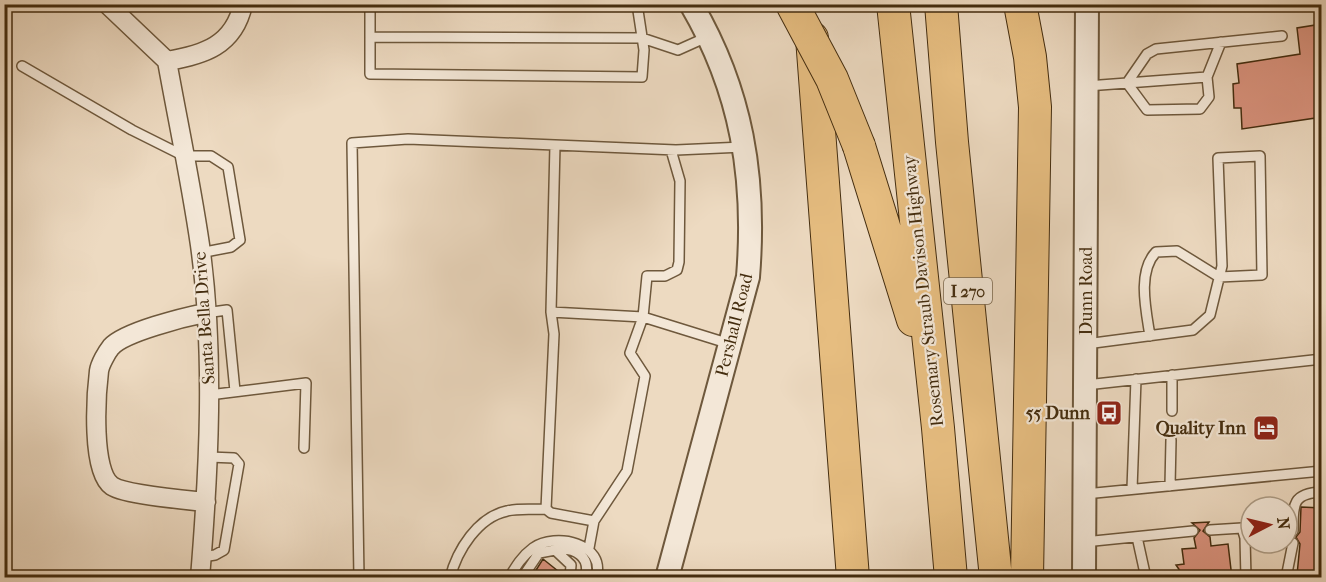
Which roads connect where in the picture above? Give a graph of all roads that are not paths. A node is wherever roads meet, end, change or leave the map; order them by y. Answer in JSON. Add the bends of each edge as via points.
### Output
{"nodes":[{"id":1,"x":107,"y":4,"type":"edge"},
{"id":2,"x":243,"y":4,"type":"edge"},
{"id":3,"x":370,"y":4,"type":"edge"},
{"id":4,"x":637,"y":4,"type":"edge"},
{"id":5,"x":691,"y":4,"type":"edge"},
{"id":6,"x":792,"y":4,"type":"edge"},
{"id":7,"x":809,"y":4,"type":"edge"},
{"id":8,"x":893,"y":4,"type":"edge"},
{"id":9,"x":942,"y":4,"type":"edge"},
{"id":10,"x":1020,"y":4,"type":"edge"},
{"id":11,"x":1089,"y":5,"type":"edge"},
{"id":12,"x":708,"y":36,"type":"junction"},
{"id":13,"x":1282,"y":36,"type":"dead end"},
{"id":14,"x":370,"y":37,"type":"junction"},
{"id":15,"x":642,"y":38,"type":"junction"},
{"id":16,"x":1221,"y":42,"type":"junction"},
{"id":17,"x":167,"y":61,"type":"junction"},
{"id":18,"x":22,"y":66,"type":"dead end"},
{"id":19,"x":1207,"y":77,"type":"junction"},
{"id":20,"x":1127,"y":83,"type":"junction"},
{"id":21,"x":1087,"y":86,"type":"junction"},
{"id":22,"x":555,"y":145,"type":"junction"},
{"id":23,"x":745,"y":147,"type":"junction"},
{"id":24,"x":671,"y":150,"type":"junction"},
{"id":25,"x":184,"y":156,"type":"junction"},
{"id":26,"x":200,"y":253,"type":"junction"},
{"id":27,"x":1219,"y":277,"type":"junction"},
{"id":28,"x":551,"y":312,"type":"junction"},
{"id":29,"x":205,"y":313,"type":"junction"},
{"id":30,"x":643,"y":317,"type":"junction"},
{"id":31,"x":1150,"y":336,"type":"junction"},
{"id":32,"x":730,"y":344,"type":"junction"},
{"id":33,"x":1086,"y":344,"type":"junction"},
{"id":34,"x":1322,"y":359,"type":"edge"},
{"id":35,"x":1172,"y":375,"type":"junction"},
{"id":36,"x":1136,"y":379,"type":"junction"},
{"id":37,"x":932,"y":381,"type":"junction"},
{"id":38,"x":1086,"y":384,"type":"junction"},
{"id":39,"x":235,"y":391,"type":"junction"},
{"id":40,"x":209,"y":395,"type":"junction"},
{"id":41,"x":1172,"y":411,"type":"dead end"},
{"id":42,"x":1171,"y":440,"type":"dead end"},
{"id":43,"x":304,"y":448,"type":"dead end"},
{"id":44,"x":209,"y":457,"type":"junction"},
{"id":45,"x":1322,"y":471,"type":"edge"},
{"id":46,"x":1170,"y":486,"type":"junction"},
{"id":47,"x":1132,"y":489,"type":"junction"},
{"id":48,"x":1322,"y":492,"type":"edge"},
{"id":49,"x":1085,"y":494,"type":"junction"},
{"id":50,"x":1299,"y":499,"type":"edge"},
{"id":51,"x":206,"y":502,"type":"junction"},
{"id":52,"x":546,"y":509,"type":"junction"},
{"id":53,"x":594,"y":521,"type":"junction"},
{"id":54,"x":1210,"y":530,"type":"dead end"},
{"id":55,"x":1194,"y":531,"type":"dead end"},
{"id":56,"x":1137,"y":537,"type":"junction"},
{"id":57,"x":1084,"y":542,"type":"junction"},
{"id":58,"x":589,"y":548,"type":"junction"},
{"id":59,"x":555,"y":550,"type":"junction"},
{"id":60,"x":1291,"y":555,"type":"edge"},
{"id":61,"x":202,"y":557,"type":"junction"},
{"id":62,"x":200,"y":578,"type":"edge"},
{"id":63,"x":359,"y":578,"type":"edge"},
{"id":64,"x":450,"y":578,"type":"edge"},
{"id":65,"x":509,"y":578,"type":"edge"},
{"id":66,"x":522,"y":578,"type":"edge"},
{"id":67,"x":570,"y":578,"type":"edge"},
{"id":68,"x":585,"y":578,"type":"edge"},
{"id":69,"x":596,"y":578,"type":"edge"},
{"id":70,"x":667,"y":578,"type":"edge"},
{"id":71,"x":853,"y":578,"type":"edge"},
{"id":72,"x":951,"y":578,"type":"edge"},
{"id":73,"x":996,"y":578,"type":"edge"},
{"id":74,"x":1027,"y":578,"type":"edge"},
{"id":75,"x":1084,"y":578,"type":"edge"},
{"id":76,"x":1146,"y":578,"type":"edge"},
{"id":77,"x":1246,"y":578,"type":"edge"},
{"id":78,"x":1286,"y":578,"type":"edge"}],
"edges":[{"from":1,"to":17,"type":"street"},
{"from":2,"to":17,"type":"street","via":[[227,35],[211,51]]},
{"from":3,"to":14,"type":"lane"},
{"from":4,"to":15,"type":"lane"},
{"from":5,"to":12,"type":"street","name":"Pershall Road"},
{"from":6,"to":37,"type":"highway","bridge":true,"via":[[832,79],[859,146]]},
{"from":7,"to":71,"type":"highway"},
{"from":8,"to":37,"type":"highway","name":"Rosemary Straub Davison Highway","number":"I 270"},
{"from":9,"to":73,"type":"highway","number":"I 270"},
{"from":10,"to":74,"type":"highway","via":[[1035,106]]},
{"from":11,"to":21,"type":"street","name":"Dunn Road"},
{"from":12,"to":15,"type":"lane","via":[[678,51]]},
{"from":12,"to":23,"type":"street","name":"Pershall Road","via":[[733,95]]},
{"from":13,"to":16,"type":"lane"},
{"from":14,"to":15,"type":"lane"},
{"from":14,"to":15,"type":"lane","via":[[370,74],[642,77]]},
{"from":16,"to":19,"type":"lane"},
{"from":16,"to":20,"type":"lane","via":[[1156,49],[1147,54]]},
{"from":17,"to":25,"type":"street","name":"Santa Bella Drive"},
{"from":18,"to":25,"type":"lane"},
{"from":19,"to":20,"type":"lane"},
{"from":19,"to":20,"type":"lane","via":[[1209,97],[1200,109],[1147,110]]},
{"from":20,"to":21,"type":"lane"},
{"from":21,"to":33,"type":"street","name":"Dunn Road"},
{"from":22,"to":24,"type":"lane"},
{"from":22,"to":28,"type":"lane"},
{"from":22,"to":63,"type":"lane","via":[[408,139],[352,143]]},
{"from":23,"to":24,"type":"lane"},
{"from":23,"to":32,"type":"street","name":"Pershall Road","via":[[752,228],[748,277]]},
{"from":24,"to":30,"type":"lane","via":[[680,181],[679,262],[677,270],[665,276],[647,276]]},
{"from":25,"to":26,"type":"street","name":"Santa Bella Drive"},
{"from":25,"to":26,"type":"lane","via":[[211,156],[228,167],[230,178],[240,240]]},
{"from":26,"to":29,"type":"street","name":"Santa Bella Drive"},
{"from":27,"to":27,"type":"lane","via":[[1222,266],[1218,158],[1260,156],[1262,275]]},
{"from":27,"to":31,"type":"lane","via":[[1210,315],[1193,330]]},
{"from":27,"to":31,"type":"lane","via":[[1177,251],[1156,252],[1148,261],[1144,303]]},
{"from":28,"to":30,"type":"lane"},
{"from":28,"to":52,"type":"lane","via":[[554,334]]},
{"from":29,"to":39,"type":"lane","via":[[227,310]]},
{"from":29,"to":40,"type":"street","name":"Santa Bella Drive"},
{"from":29,"to":51,"type":"street","via":[[166,321],[112,345],[99,369],[97,440],[101,472],[112,486]]},
{"from":30,"to":32,"type":"lane"},
{"from":30,"to":53,"type":"lane","via":[[630,353],[645,376],[627,471]]},
{"from":31,"to":33,"type":"lane"},
{"from":32,"to":70,"type":"street","name":"Pershall Road"},
{"from":33,"to":38,"type":"street","name":"Dunn Road"},
{"from":34,"to":35,"type":"lane"},
{"from":35,"to":36,"type":"lane"},
{"from":35,"to":41,"type":"lane"},
{"from":36,"to":38,"type":"lane"},
{"from":36,"to":47,"type":"lane"},
{"from":37,"to":72,"type":"highway","name":"Rosemary Straub Davison Highway","number":"I 270"},
{"from":38,"to":49,"type":"street","name":"Dunn Road"},
{"from":39,"to":40,"type":"lane"},
{"from":39,"to":43,"type":"lane","via":[[306,383]]},
{"from":40,"to":44,"type":"street","name":"Santa Bella Drive"},
{"from":42,"to":46,"type":"lane"},
{"from":44,"to":51,"type":"street","name":"Santa Bella Drive"},
{"from":44,"to":61,"type":"lane","via":[[234,458],[239,464],[224,550]]},
{"from":45,"to":46,"type":"lane"},
{"from":46,"to":47,"type":"lane"},
{"from":47,"to":49,"type":"lane"},
{"from":48,"to":50,"type":"lane","via":[[1308,492]]},
{"from":49,"to":57,"type":"street","name":"Dunn Road"},
{"from":51,"to":61,"type":"street","name":"Santa Bella Drive"},
{"from":52,"to":53,"type":"lane"},
{"from":52,"to":64,"type":"lane","via":[[507,511],[480,525],[466,542]]},
{"from":53,"to":58,"type":"lane"},
{"from":54,"to":77,"type":"lane","via":[[1239,527],[1244,531]]},
{"from":55,"to":56,"type":"lane"},
{"from":56,"to":57,"type":"lane"},
{"from":56,"to":76,"type":"lane"},
{"from":57,"to":75,"type":"street","name":"Dunn Road"},
{"from":58,"to":65,"type":"lane","via":[[550,541],[534,547]]},
{"from":58,"to":69,"type":"lane","via":[[597,560]]},
{"from":59,"to":66,"type":"lane","via":[[539,554]]},
{"from":59,"to":67,"type":"lane","via":[[571,565]]},
{"from":59,"to":68,"type":"lane","via":[[568,548],[583,556],[588,571]]},
{"from":60,"to":78,"type":"lane"},
{"from":61,"to":62,"type":"street","name":"Santa Bella Drive"}]}
